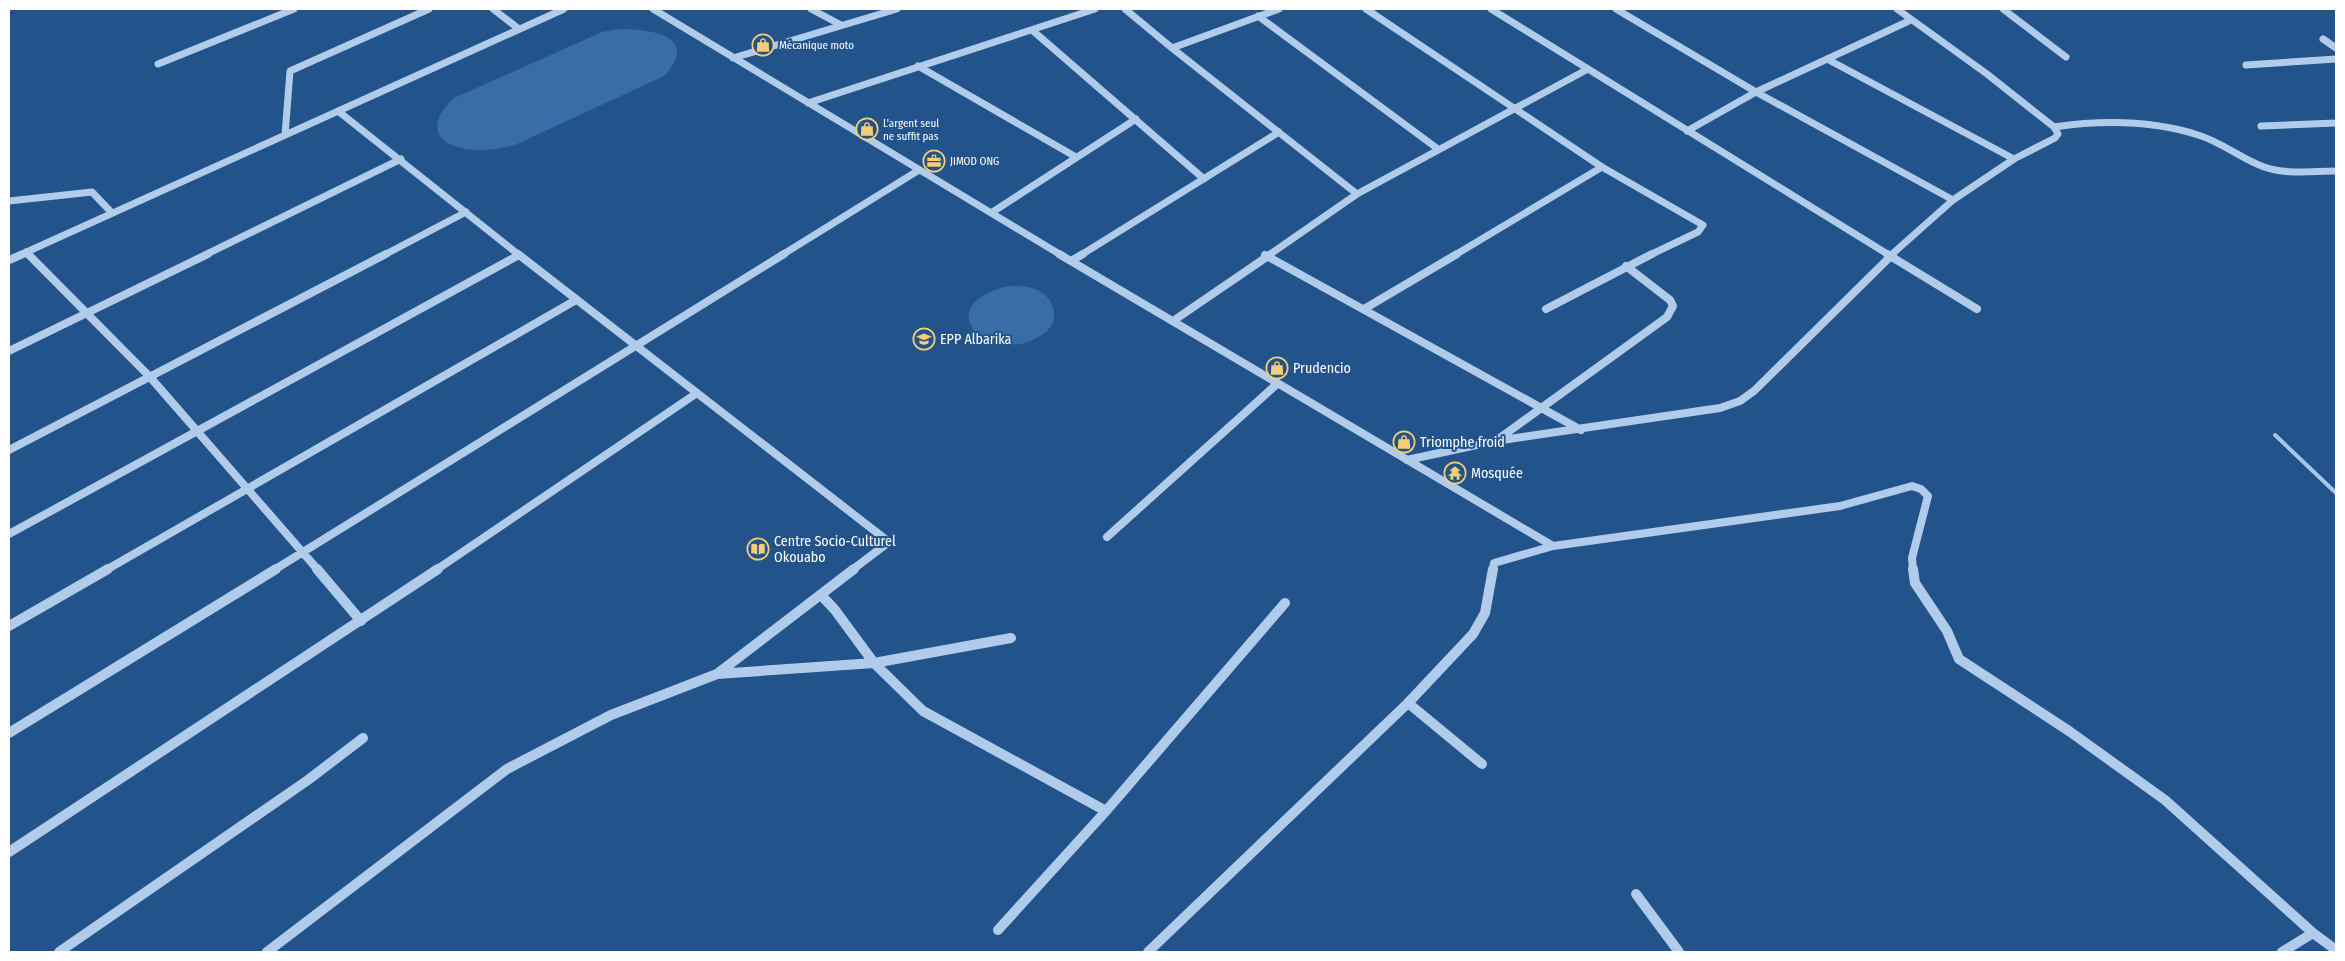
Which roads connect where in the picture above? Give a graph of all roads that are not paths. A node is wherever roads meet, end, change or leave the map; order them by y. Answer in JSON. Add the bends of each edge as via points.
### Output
{"nodes":[{"id":1,"x":294,"y":9,"type":"edge"},
{"id":2,"x":429,"y":9,"type":"edge"},
{"id":3,"x":493,"y":9,"type":"edge"},
{"id":4,"x":564,"y":9,"type":"edge"},
{"id":5,"x":653,"y":9,"type":"edge"},
{"id":6,"x":811,"y":9,"type":"edge"},
{"id":7,"x":897,"y":9,"type":"edge"},
{"id":8,"x":1095,"y":9,"type":"edge"},
{"id":9,"x":1125,"y":9,"type":"edge"},
{"id":10,"x":1280,"y":9,"type":"edge"},
{"id":11,"x":1366,"y":9,"type":"edge"},
{"id":12,"x":1491,"y":9,"type":"edge"},
{"id":13,"x":1616,"y":9,"type":"edge"},
{"id":14,"x":1897,"y":9,"type":"edge"},
{"id":15,"x":2003,"y":9,"type":"edge"},
{"id":16,"x":1258,"y":16,"type":"junction"},
{"id":17,"x":1911,"y":20,"type":"junction"},
{"id":18,"x":842,"y":25,"type":"junction"},
{"id":19,"x":519,"y":29,"type":"junction"},
{"id":20,"x":1032,"y":30,"type":"junction"},
{"id":21,"x":2324,"y":39,"type":"dead end"},
{"id":22,"x":1172,"y":48,"type":"junction"},
{"id":23,"x":2336,"y":48,"type":"edge"},
{"id":24,"x":2066,"y":57,"type":"dead end"},
{"id":25,"x":733,"y":58,"type":"junction"},
{"id":26,"x":1827,"y":59,"type":"junction"},
{"id":27,"x":2336,"y":60,"type":"edge"},
{"id":28,"x":158,"y":64,"type":"dead end"},
{"id":29,"x":918,"y":66,"type":"junction"},
{"id":30,"x":2246,"y":66,"type":"dead end"},
{"id":31,"x":1588,"y":69,"type":"junction"},
{"id":32,"x":1756,"y":92,"type":"junction"},
{"id":33,"x":808,"y":103,"type":"junction"},
{"id":34,"x":1515,"y":108,"type":"junction"},
{"id":35,"x":338,"y":111,"type":"junction"},
{"id":36,"x":1136,"y":119,"type":"junction"},
{"id":37,"x":2336,"y":123,"type":"edge"},
{"id":38,"x":2261,"y":126,"type":"dead end"},
{"id":39,"x":2054,"y":127,"type":"junction"},
{"id":40,"x":1688,"y":131,"type":"junction"},
{"id":41,"x":1279,"y":132,"type":"junction"},
{"id":42,"x":285,"y":135,"type":"junction"},
{"id":43,"x":1438,"y":149,"type":"junction"},
{"id":44,"x":1076,"y":157,"type":"junction"},
{"id":45,"x":401,"y":159,"type":"junction"},
{"id":46,"x":2014,"y":159,"type":"junction"},
{"id":47,"x":1602,"y":166,"type":"junction"},
{"id":48,"x":919,"y":170,"type":"junction"},
{"id":49,"x":2336,"y":171,"type":"edge"},
{"id":50,"x":1204,"y":179,"type":"junction"},
{"id":51,"x":1357,"y":194,"type":"junction"},
{"id":52,"x":1954,"y":200,"type":"junction"},
{"id":53,"x":9,"y":201,"type":"edge"},
{"id":54,"x":466,"y":212,"type":"junction"},
{"id":55,"x":112,"y":213,"type":"junction"},
{"id":56,"x":991,"y":213,"type":"junction"},
{"id":57,"x":26,"y":252,"type":"junction"},
{"id":58,"x":1265,"y":255,"type":"junction"},
{"id":59,"x":519,"y":256,"type":"junction"},
{"id":60,"x":1890,"y":256,"type":"junction"},
{"id":61,"x":9,"y":260,"type":"edge"},
{"id":62,"x":1071,"y":261,"type":"junction"},
{"id":63,"x":1626,"y":266,"type":"junction"},
{"id":64,"x":576,"y":300,"type":"junction"},
{"id":65,"x":1364,"y":309,"type":"junction"},
{"id":66,"x":1546,"y":309,"type":"dead end"},
{"id":67,"x":1977,"y":309,"type":"dead end"},
{"id":68,"x":85,"y":314,"type":"junction"},
{"id":69,"x":1173,"y":320,"type":"junction"},
{"id":70,"x":635,"y":346,"type":"junction"},
{"id":71,"x":9,"y":351,"type":"edge"},
{"id":72,"x":150,"y":377,"type":"junction"},
{"id":73,"x":1277,"y":384,"type":"junction"},
{"id":74,"x":697,"y":394,"type":"junction"},
{"id":75,"x":1542,"y":406,"type":"junction"},
{"id":76,"x":198,"y":430,"type":"junction"},
{"id":77,"x":1581,"y":430,"type":"junction"},
{"id":78,"x":1495,"y":441,"type":"junction"},
{"id":79,"x":9,"y":450,"type":"edge"},
{"id":80,"x":1406,"y":460,"type":"junction"},
{"id":81,"x":247,"y":488,"type":"junction"},
{"id":82,"x":9,"y":534,"type":"edge"},
{"id":83,"x":1107,"y":537,"type":"dead end"},
{"id":84,"x":1554,"y":546,"type":"junction"},
{"id":85,"x":302,"y":552,"type":"junction"},
{"id":86,"x":821,"y":595,"type":"junction"},
{"id":87,"x":1285,"y":603,"type":"dead end"},
{"id":88,"x":361,"y":621,"type":"junction"},
{"id":89,"x":9,"y":626,"type":"edge"},
{"id":90,"x":1011,"y":638,"type":"dead end"},
{"id":91,"x":874,"y":663,"type":"junction"},
{"id":92,"x":717,"y":674,"type":"junction"},
{"id":93,"x":1408,"y":704,"type":"junction"},
{"id":94,"x":9,"y":733,"type":"edge"},
{"id":95,"x":363,"y":738,"type":"dead end"},
{"id":96,"x":1482,"y":764,"type":"dead end"},
{"id":97,"x":1106,"y":811,"type":"junction"},
{"id":98,"x":9,"y":852,"type":"edge"},
{"id":99,"x":1636,"y":894,"type":"dead end"},
{"id":100,"x":998,"y":930,"type":"dead end"},
{"id":101,"x":2313,"y":932,"type":"junction"},
{"id":102,"x":2336,"y":950,"type":"edge"},
{"id":103,"x":59,"y":952,"type":"edge"},
{"id":104,"x":267,"y":952,"type":"edge"},
{"id":105,"x":1148,"y":952,"type":"edge"},
{"id":106,"x":1679,"y":952,"type":"edge"},
{"id":107,"x":2282,"y":952,"type":"edge"}],
"edges":[{"from":1,"to":28,"type":"street"},
{"from":2,"to":42,"type":"street","via":[[290,71]]},
{"from":3,"to":19,"type":"street"},
{"from":4,"to":19,"type":"street"},
{"from":5,"to":25,"type":"street"},
{"from":6,"to":18,"type":"street"},
{"from":7,"to":18,"type":"street"},
{"from":8,"to":20,"type":"street"},
{"from":9,"to":22,"type":"street"},
{"from":10,"to":16,"type":"street"},
{"from":11,"to":34,"type":"street"},
{"from":12,"to":31,"type":"street"},
{"from":13,"to":32,"type":"street"},
{"from":14,"to":17,"type":"street"},
{"from":15,"to":24,"type":"street"},
{"from":16,"to":22,"type":"street"},
{"from":16,"to":43,"type":"street"},
{"from":17,"to":26,"type":"street"},
{"from":17,"to":39,"type":"street","via":[[1980,68]]},
{"from":18,"to":25,"type":"street"},
{"from":19,"to":35,"type":"street"},
{"from":20,"to":29,"type":"street"},
{"from":20,"to":36,"type":"street"},
{"from":21,"to":23,"type":"street"},
{"from":22,"to":41,"type":"street"},
{"from":25,"to":33,"type":"street"},
{"from":26,"to":32,"type":"street"},
{"from":26,"to":46,"type":"street"},
{"from":27,"to":30,"type":"street"},
{"from":29,"to":33,"type":"street"},
{"from":29,"to":44,"type":"street"},
{"from":31,"to":34,"type":"street"},
{"from":31,"to":40,"type":"street"},
{"from":32,"to":40,"type":"street"},
{"from":32,"to":52,"type":"street"},
{"from":33,"to":48,"type":"street"},
{"from":34,"to":43,"type":"street"},
{"from":34,"to":47,"type":"street"},
{"from":35,"to":42,"type":"street"},
{"from":35,"to":45,"type":"street"},
{"from":36,"to":44,"type":"street"},
{"from":36,"to":50,"type":"street"},
{"from":37,"to":38,"type":"street"},
{"from":39,"to":46,"type":"street","via":[[2058,134],[2055,138]]},
{"from":39,"to":49,"type":"street","via":[[2098,122],[2155,125],[2212,139],[2267,168],[2294,172]]},
{"from":40,"to":60,"type":"street"},
{"from":41,"to":50,"type":"street"},
{"from":41,"to":51,"type":"street"},
{"from":42,"to":55,"type":"street"},
{"from":43,"to":51,"type":"street"},
{"from":44,"to":56,"type":"street"},
{"from":45,"to":54,"type":"street"},
{"from":45,"to":68,"type":"street"},
{"from":46,"to":52,"type":"street"},
{"from":47,"to":63,"type":"street","via":[[1703,225],[1698,232]]},
{"from":47,"to":65,"type":"street"},
{"from":48,"to":56,"type":"street"},
{"from":48,"to":70,"type":"street"},
{"from":50,"to":62,"type":"street"},
{"from":51,"to":58,"type":"street"},
{"from":52,"to":60,"type":"street"},
{"from":53,"to":55,"type":"street","via":[[92,192]]},
{"from":54,"to":59,"type":"street"},
{"from":54,"to":72,"type":"street"},
{"from":55,"to":57,"type":"street"},
{"from":56,"to":62,"type":"street"},
{"from":57,"to":61,"type":"street"},
{"from":57,"to":68,"type":"street"},
{"from":58,"to":65,"type":"street"},
{"from":58,"to":69,"type":"street"},
{"from":59,"to":64,"type":"street"},
{"from":59,"to":76,"type":"street"},
{"from":60,"to":67,"type":"street"},
{"from":60,"to":77,"type":"street","via":[[1754,391],[1740,401],[1720,408]]},
{"from":62,"to":69,"type":"street"},
{"from":63,"to":66,"type":"street"},
{"from":63,"to":75,"type":"street","via":[[1670,300],[1673,306],[1666,317]]},
{"from":64,"to":70,"type":"street"},
{"from":64,"to":81,"type":"street"},
{"from":65,"to":75,"type":"street"},
{"from":68,"to":71,"type":"street"},
{"from":68,"to":72,"type":"street"},
{"from":69,"to":73,"type":"street"},
{"from":70,"to":74,"type":"street"},
{"from":70,"to":85,"type":"street"},
{"from":72,"to":76,"type":"street"},
{"from":72,"to":79,"type":"street"},
{"from":73,"to":80,"type":"street"},
{"from":73,"to":83,"type":"street"},
{"from":74,"to":86,"type":"street","via":[[889,542]]},
{"from":74,"to":88,"type":"street"},
{"from":75,"to":77,"type":"street"},
{"from":75,"to":78,"type":"street"},
{"from":76,"to":81,"type":"street"},
{"from":76,"to":82,"type":"street"},
{"from":77,"to":78,"type":"street"},
{"from":78,"to":80,"type":"street"},
{"from":80,"to":84,"type":"street"},
{"from":81,"to":85,"type":"street"},
{"from":81,"to":89,"type":"street"},
{"from":84,"to":93,"type":"street","via":[[1494,563],[1480,624]]},
{"from":84,"to":101,"type":"street","via":[[1840,506],[1912,486],[1921,489],[1928,496],[1912,558],[1914,583],[1947,631],[1959,659],[2069,731],[2165,800]]},
{"from":85,"to":88,"type":"street"},
{"from":85,"to":94,"type":"street"},
{"from":86,"to":91,"type":"street"},
{"from":86,"to":92,"type":"street"},
{"from":87,"to":97,"type":"street"},
{"from":88,"to":98,"type":"street"},
{"from":90,"to":91,"type":"street"},
{"from":91,"to":92,"type":"street"},
{"from":91,"to":97,"type":"street","via":[[923,711]]},
{"from":92,"to":104,"type":"street","via":[[611,715],[507,769]]},
{"from":93,"to":96,"type":"street"},
{"from":93,"to":105,"type":"street"},
{"from":95,"to":103,"type":"street","via":[[308,780]]},
{"from":97,"to":100,"type":"street"},
{"from":99,"to":106,"type":"street"},
{"from":101,"to":102,"type":"street"},
{"from":101,"to":107,"type":"street"}]}
